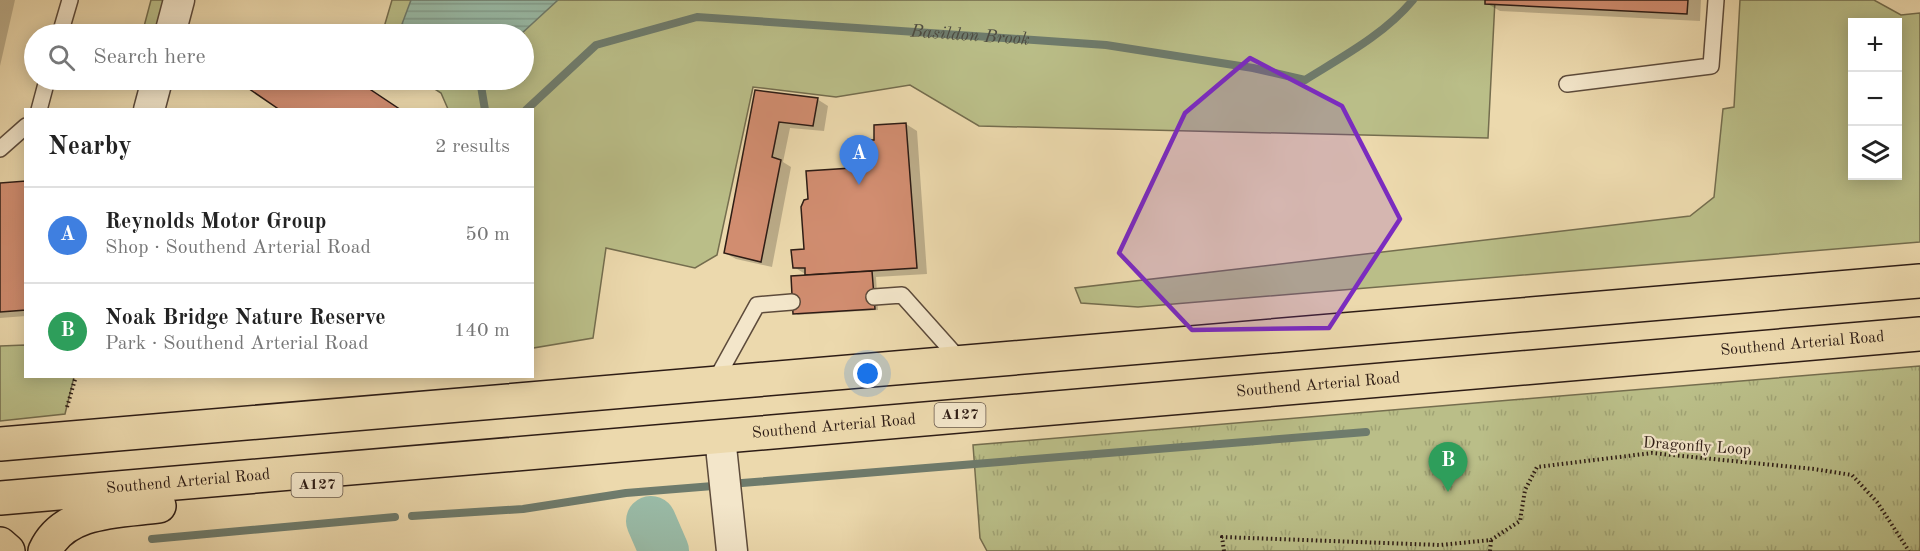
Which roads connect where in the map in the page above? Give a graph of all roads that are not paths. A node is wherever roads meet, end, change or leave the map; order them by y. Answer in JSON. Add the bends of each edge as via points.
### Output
{"nodes":[{"id":1,"x":70,"y":0,"type":"edge"},
{"id":2,"x":179,"y":0,"type":"edge"},
{"id":3,"x":1716,"y":0,"type":"edge"},
{"id":4,"x":63,"y":24,"type":"edge"},
{"id":5,"x":173,"y":24,"type":"edge"},
{"id":6,"x":1566,"y":84,"type":"dead end"},
{"id":7,"x":44,"y":90,"type":"edge"},
{"id":8,"x":155,"y":90,"type":"edge"},
{"id":9,"x":40,"y":108,"type":"edge"},
{"id":10,"x":150,"y":108,"type":"edge"},
{"id":11,"x":24,"y":128,"type":"edge"},
{"id":12,"x":0,"y":149,"type":"edge"},
{"id":13,"x":1920,"y":281,"type":"edge"},
{"id":14,"x":874,"y":297,"type":"dead end"},
{"id":15,"x":792,"y":302,"type":"dead end"},
{"id":16,"x":1920,"y":334,"type":"edge"},
{"id":17,"x":961,"y":362,"type":"junction"},
{"id":18,"x":714,"y":383,"type":"junction"},
{"id":19,"x":720,"y":437,"type":"junction"},
{"id":20,"x":0,"y":444,"type":"edge"},
{"id":21,"x":604,"y":447,"type":"junction"},
{"id":22,"x":0,"y":498,"type":"edge"},
{"id":23,"x":0,"y":544,"type":"edge"},
{"id":24,"x":8,"y":551,"type":"edge"},
{"id":25,"x":45,"y":551,"type":"edge"},
{"id":26,"x":732,"y":551,"type":"edge"}],
"edges":[{"from":1,"to":4,"type":"lane"},
{"from":2,"to":5,"type":"street"},
{"from":3,"to":6,"type":"lane","via":[[1710,66]]},
{"from":7,"to":9,"type":"lane"},
{"from":8,"to":10,"type":"street"},
{"from":11,"to":12,"type":"lane"},
{"from":13,"to":17,"type":"highway"},
{"from":14,"to":17,"type":"lane","via":[[902,295]]},
{"from":15,"to":18,"type":"lane","via":[[757,305]]},
{"from":16,"to":19,"type":"highway","name":"Southend Arterial Road","number":"A127"},
{"from":17,"to":18,"type":"highway"},
{"from":18,"to":20,"type":"highway"},
{"from":19,"to":21,"type":"highway","name":"Southend Arterial Road","number":"A127"},
{"from":19,"to":26,"type":"street"},
{"from":21,"to":22,"type":"highway","name":"Southend Arterial Road","number":"A127"},
{"from":21,"to":25,"type":"highway","number":"A127","via":[[94,514],[65,526]]},
{"from":23,"to":24,"type":"highway"}]}
